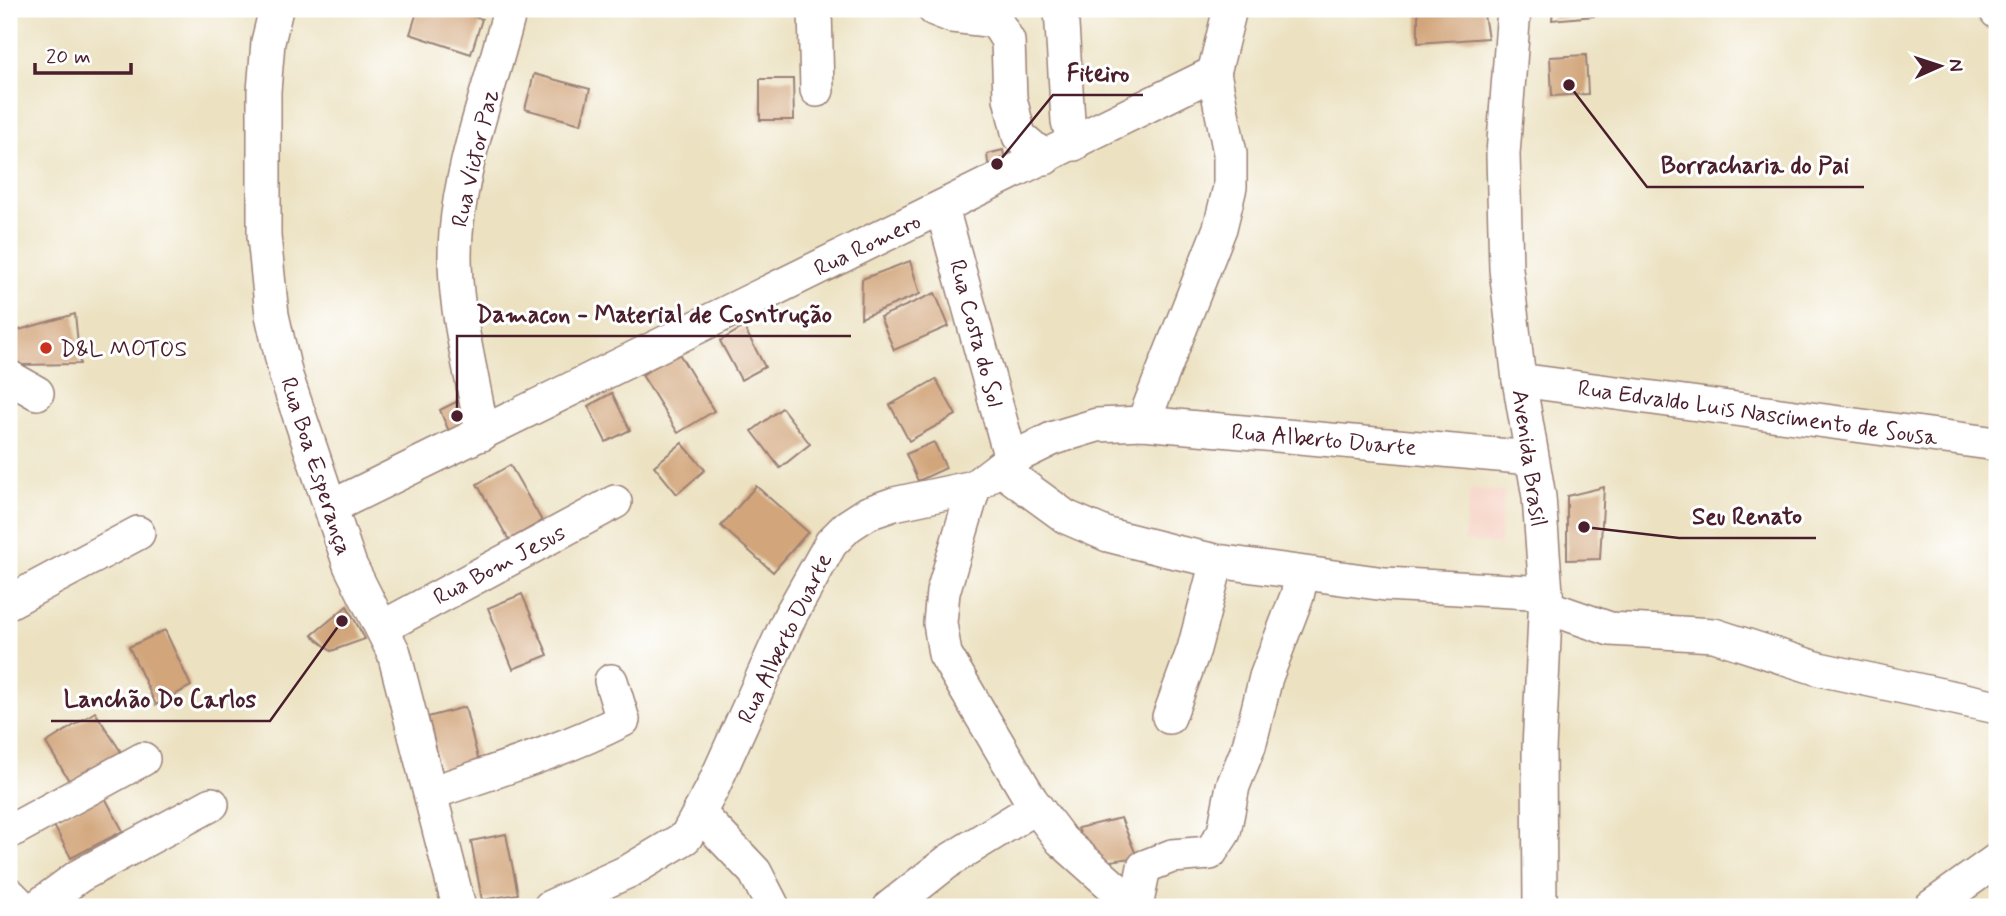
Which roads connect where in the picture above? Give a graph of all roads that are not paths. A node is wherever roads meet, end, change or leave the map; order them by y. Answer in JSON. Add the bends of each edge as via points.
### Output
{"nodes":[{"id":1,"x":276,"y":9,"type":"edge"},
{"id":2,"x":510,"y":9,"type":"edge"},
{"id":3,"x":815,"y":9,"type":"edge"},
{"id":4,"x":934,"y":9,"type":"edge"},
{"id":5,"x":1061,"y":9,"type":"edge"},
{"id":6,"x":1230,"y":9,"type":"edge"},
{"id":7,"x":1514,"y":9,"type":"edge"},
{"id":8,"x":1214,"y":73,"type":"junction"},
{"id":9,"x":817,"y":90,"type":"dead end"},
{"id":10,"x":1059,"y":151,"type":"junction"},
{"id":11,"x":942,"y":208,"type":"junction"},
{"id":12,"x":9,"y":377,"type":"edge"},
{"id":13,"x":1519,"y":380,"type":"junction"},
{"id":14,"x":37,"y":393,"type":"dead end"},
{"id":15,"x":1143,"y":423,"type":"junction"},
{"id":16,"x":482,"y":434,"type":"junction"},
{"id":17,"x":1997,"y":444,"type":"edge"},
{"id":18,"x":1531,"y":458,"type":"junction"},
{"id":19,"x":994,"y":471,"type":"junction"},
{"id":20,"x":615,"y":502,"type":"dead end"},
{"id":21,"x":331,"y":507,"type":"junction"},
{"id":22,"x":138,"y":533,"type":"dead end"},
{"id":23,"x":1217,"y":561,"type":"junction"},
{"id":24,"x":1302,"y":574,"type":"junction"},
{"id":25,"x":1546,"y":600,"type":"junction"},
{"id":26,"x":9,"y":602,"type":"edge"},
{"id":27,"x":383,"y":626,"type":"junction"},
{"id":28,"x":611,"y":681,"type":"dead end"},
{"id":29,"x":1997,"y":707,"type":"edge"},
{"id":30,"x":1169,"y":717,"type":"dead end"},
{"id":31,"x":143,"y":759,"type":"dead end"},
{"id":32,"x":431,"y":793,"type":"junction"},
{"id":33,"x":212,"y":804,"type":"dead end"},
{"id":34,"x":1036,"y":807,"type":"junction"},
{"id":35,"x":699,"y":813,"type":"junction"},
{"id":36,"x":9,"y":832,"type":"edge"},
{"id":37,"x":1997,"y":860,"type":"edge"},
{"id":38,"x":9,"y":894,"type":"edge"},
{"id":39,"x":22,"y":907,"type":"edge"},
{"id":40,"x":37,"y":907,"type":"edge"},
{"id":41,"x":459,"y":907,"type":"edge"},
{"id":42,"x":550,"y":907,"type":"edge"},
{"id":43,"x":773,"y":907,"type":"edge"},
{"id":44,"x":890,"y":907,"type":"edge"},
{"id":45,"x":1136,"y":907,"type":"edge"},
{"id":46,"x":1541,"y":907,"type":"edge"},
{"id":47,"x":1931,"y":907,"type":"edge"}],
"edges":[{"from":1,"to":21,"type":"street","name":"Rua Boa Esperança","via":[[264,91],[264,236],[272,315],[286,376]]},
{"from":2,"to":16,"type":"street","name":"Rua Victor Paz","via":[[472,151],[456,233],[458,301]]},
{"from":3,"to":9,"type":"street"},
{"from":4,"to":10,"type":"street","via":[[996,21],[1008,41],[1010,98],[1019,136]]},
{"from":5,"to":10,"type":"street","via":[[1068,121]]},
{"from":6,"to":8,"type":"street"},
{"from":7,"to":13,"type":"street","name":"Avenida Brasil","via":[[1503,154],[1506,269]]},
{"from":8,"to":10,"type":"street","name":"Rua Romero"},
{"from":8,"to":15,"type":"street","via":[[1230,153],[1230,187],[1220,228]]},
{"from":10,"to":11,"type":"street","name":"Rua Romero"},
{"from":11,"to":16,"type":"street","name":"Rua Romero"},
{"from":11,"to":19,"type":"street","name":"Rua Costa do Sol"},
{"from":12,"to":14,"type":"street"},
{"from":13,"to":17,"type":"street","name":"Rua Edvaldo Luis Nascimento de Sousa"},
{"from":13,"to":18,"type":"street","name":"Avenida Brasil"},
{"from":15,"to":18,"type":"street","name":"Rua Alberto Duarte"},
{"from":15,"to":19,"type":"street","name":"Rua Alberto Duarte","via":[[1097,425],[1054,438]]},
{"from":16,"to":21,"type":"street","name":"Rua Romero"},
{"from":18,"to":25,"type":"street","name":"Avenida Brasil","via":[[1539,497]]},
{"from":19,"to":23,"type":"street","via":[[1066,517],[1108,535]]},
{"from":19,"to":34,"type":"street","via":[[943,592],[940,623],[945,654]]},
{"from":19,"to":35,"type":"street","name":"Rua Alberto Duarte","via":[[868,513],[831,543],[790,616]]},
{"from":20,"to":27,"type":"street","name":"Rua Bom Jesus"},
{"from":21,"to":27,"type":"street","name":"Rua Boa Esperança","via":[[350,565]]},
{"from":22,"to":26,"type":"street"},
{"from":23,"to":24,"type":"street"},
{"from":23,"to":30,"type":"street","via":[[1194,649]]},
{"from":24,"to":25,"type":"street"},
{"from":24,"to":45,"type":"street","via":[[1233,786],[1224,832],[1210,853],[1172,856],[1144,867]]},
{"from":25,"to":29,"type":"street","via":[[1610,629],[1714,635],[1819,669]]},
{"from":25,"to":46,"type":"street","name":"Avenida Brasil","via":[[1539,750]]},
{"from":27,"to":32,"type":"street","name":"Rua Boa Esperança"},
{"from":28,"to":32,"type":"street","via":[[623,720]]},
{"from":31,"to":36,"type":"street"},
{"from":32,"to":41,"type":"street","name":"Rua Boa Esperança"},
{"from":33,"to":40,"type":"street","via":[[79,876]]},
{"from":34,"to":44,"type":"street","via":[[950,860]]},
{"from":34,"to":45,"type":"street","via":[[1061,840]]},
{"from":35,"to":42,"type":"street","name":"Rua Alberto Duarte","via":[[686,837],[631,870]]},
{"from":35,"to":43,"type":"street","via":[[755,872]]},
{"from":37,"to":47,"type":"street"},
{"from":38,"to":39,"type":"street"}]}
